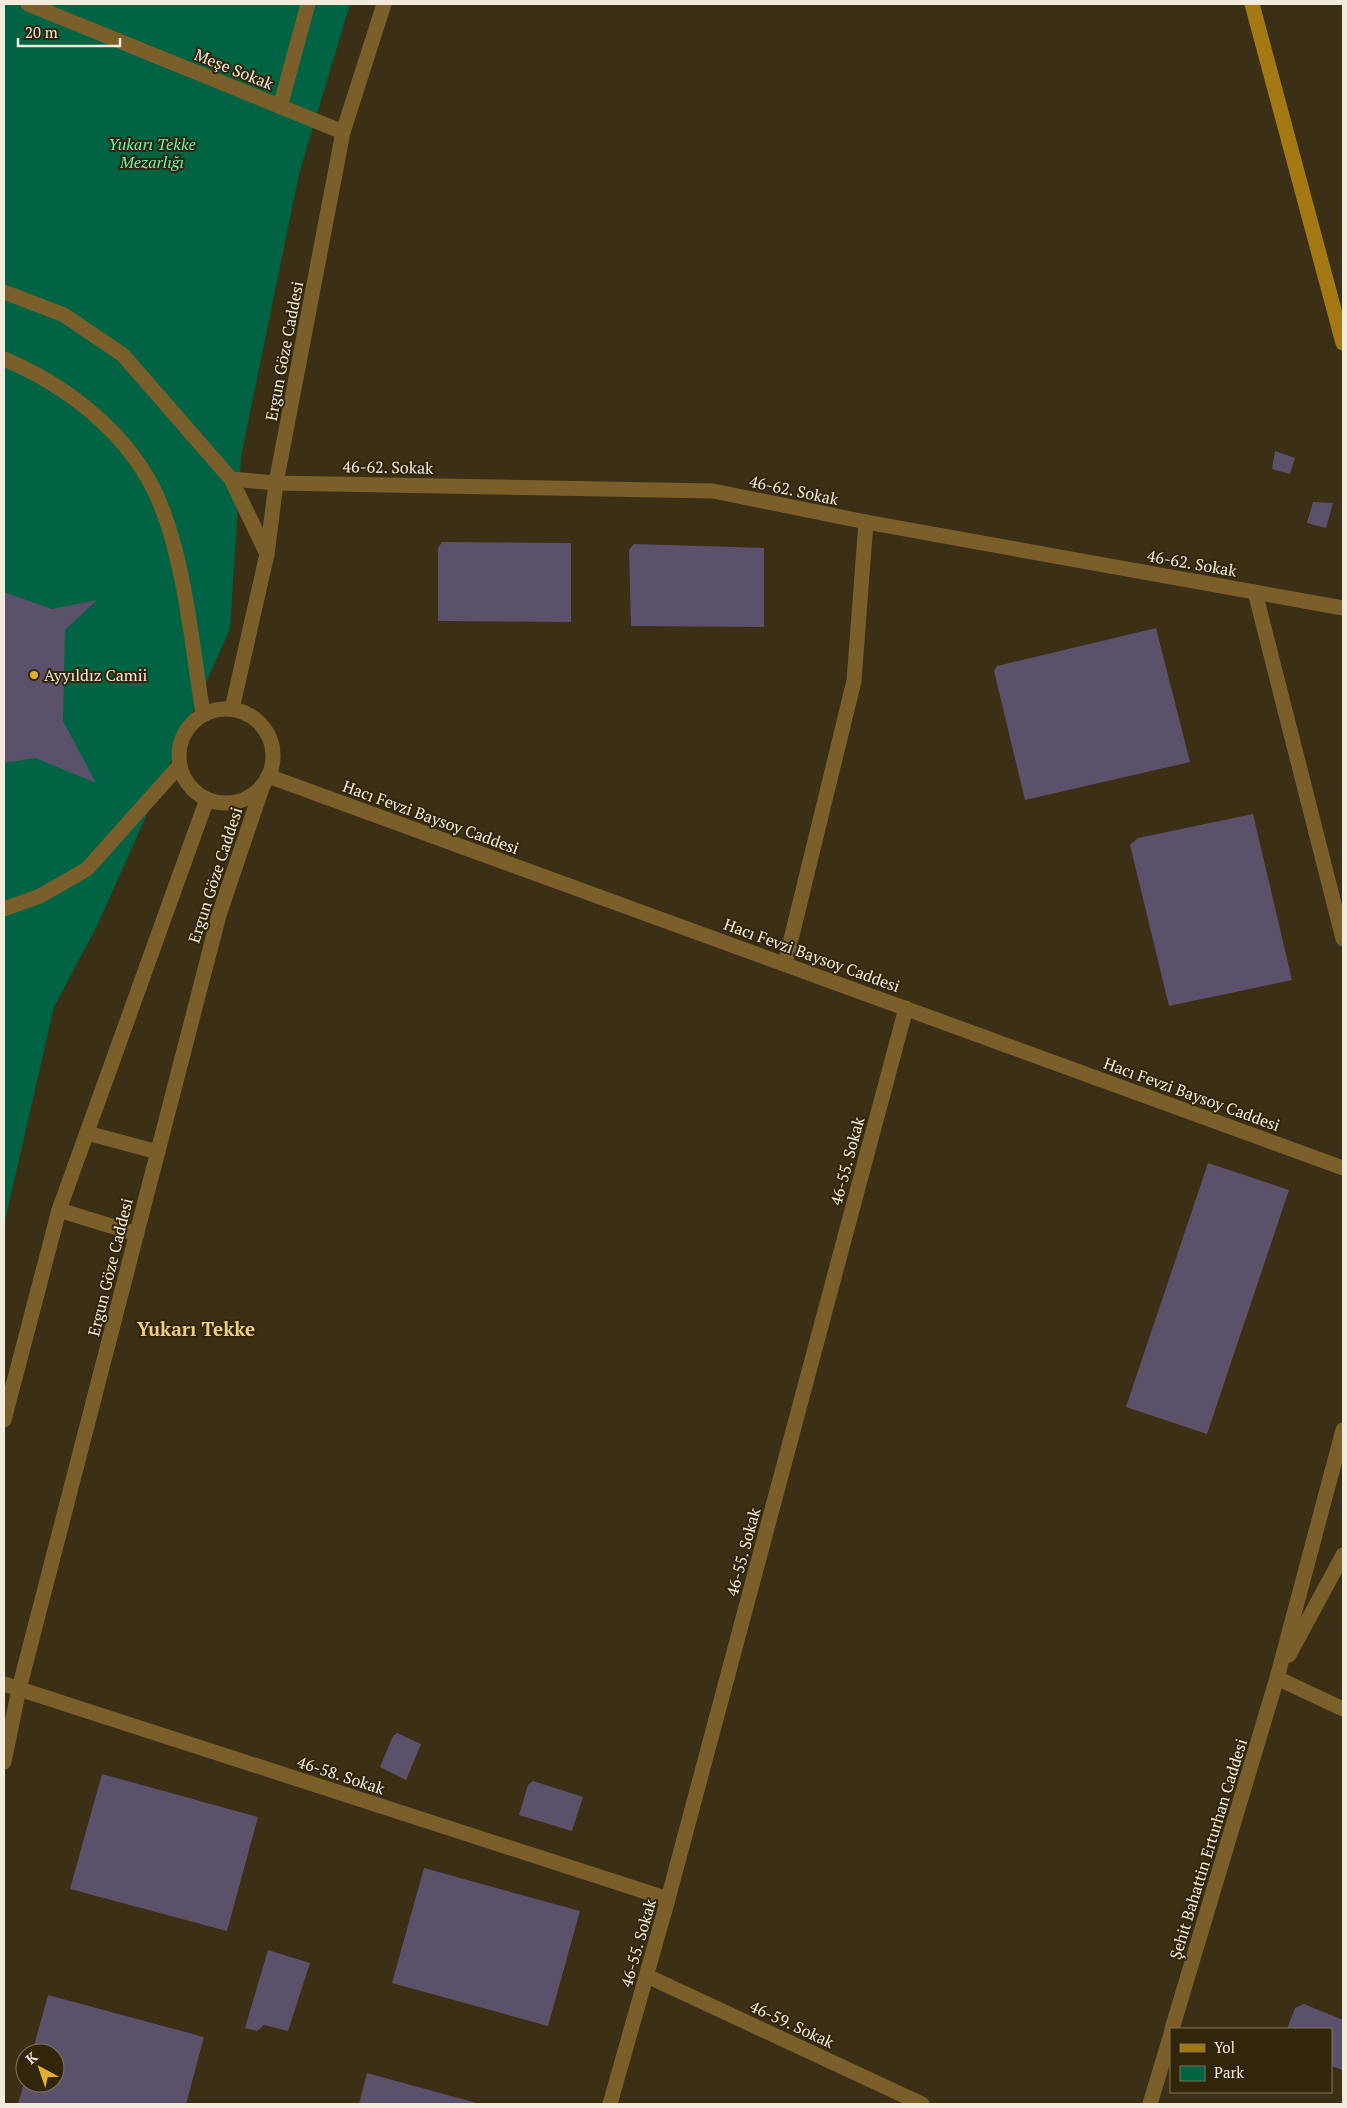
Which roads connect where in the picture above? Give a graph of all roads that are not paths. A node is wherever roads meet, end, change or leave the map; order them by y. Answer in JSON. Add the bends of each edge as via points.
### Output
{"nodes":[{"id":1,"x":28,"y":4,"type":"edge"},
{"id":2,"x":308,"y":4,"type":"edge"},
{"id":3,"x":384,"y":4,"type":"edge"},
{"id":4,"x":1252,"y":4,"type":"edge"},
{"id":5,"x":280,"y":107,"type":"junction"},
{"id":6,"x":343,"y":132,"type":"junction"},
{"id":7,"x":4,"y":292,"type":"edge"},
{"id":8,"x":1343,"y":343,"type":"edge"},
{"id":9,"x":4,"y":359,"type":"edge"},
{"id":10,"x":231,"y":479,"type":"junction"},
{"id":11,"x":276,"y":483,"type":"junction"},
{"id":12,"x":866,"y":522,"type":"junction"},
{"id":13,"x":266,"y":554,"type":"junction"},
{"id":14,"x":1254,"y":592,"type":"junction"},
{"id":15,"x":1343,"y":608,"type":"edge"},
{"id":16,"x":232,"y":709,"type":"junction"},
{"id":17,"x":204,"y":714,"type":"junction"},
{"id":18,"x":179,"y":766,"type":"junction"},
{"id":19,"x":265,"y":781,"type":"junction"},
{"id":20,"x":207,"y":799,"type":"junction"},
{"id":21,"x":4,"y":909,"type":"edge"},
{"id":22,"x":1343,"y":939,"type":"edge"},
{"id":23,"x":785,"y":964,"type":"junction"},
{"id":24,"x":906,"y":1008,"type":"junction"},
{"id":25,"x":87,"y":1133,"type":"junction"},
{"id":26,"x":158,"y":1152,"type":"junction"},
{"id":27,"x":1343,"y":1168,"type":"edge"},
{"id":28,"x":59,"y":1210,"type":"junction"},
{"id":29,"x":137,"y":1234,"type":"junction"},
{"id":30,"x":4,"y":1420,"type":"edge"},
{"id":31,"x":1343,"y":1430,"type":"edge"},
{"id":32,"x":1343,"y":1555,"type":"edge"},
{"id":33,"x":1277,"y":1678,"type":"junction"},
{"id":34,"x":4,"y":1684,"type":"edge"},
{"id":35,"x":19,"y":1689,"type":"junction"},
{"id":36,"x":1343,"y":1709,"type":"edge"},
{"id":37,"x":4,"y":1762,"type":"edge"},
{"id":38,"x":668,"y":1899,"type":"junction"},
{"id":39,"x":647,"y":1976,"type":"junction"},
{"id":40,"x":1172,"y":2028,"type":"edge"},
{"id":41,"x":1170,"y":2037,"type":"edge"},
{"id":42,"x":610,"y":2104,"type":"edge"},
{"id":43,"x":922,"y":2104,"type":"edge"},
{"id":44,"x":1150,"y":2104,"type":"edge"}],
"edges":[{"from":1,"to":5,"type":"street","name":"Meşe Sokak"},
{"from":2,"to":5,"type":"street"},
{"from":3,"to":6,"type":"street","name":"Ergun Göze Caddesi"},
{"from":4,"to":8,"type":"street"},
{"from":5,"to":6,"type":"street","name":"Meşe Sokak"},
{"from":6,"to":11,"type":"street","name":"Ergun Göze Caddesi"},
{"from":7,"to":10,"type":"street","via":[[64,315],[123,355]]},
{"from":9,"to":17,"type":"street","via":[[28,369],[76,399],[110,430],[136,460],[154,489],[178,563]]},
{"from":10,"to":11,"type":"street","name":"46-62. Sokak"},
{"from":10,"to":13,"type":"street"},
{"from":11,"to":12,"type":"street","name":"46-62. Sokak","via":[[713,491]]},
{"from":11,"to":13,"type":"street","name":"Ergun Göze Caddesi"},
{"from":12,"to":14,"type":"street","name":"46-62. Sokak"},
{"from":12,"to":23,"type":"street","via":[[854,682]]},
{"from":13,"to":16,"type":"street","name":"Ergun Göze Caddesi"},
{"from":14,"to":15,"type":"street","name":"46-62. Sokak"},
{"from":14,"to":22,"type":"street"},
{"from":16,"to":17,"type":"street"},
{"from":16,"to":19,"type":"street","via":[[257,720],[269,736],[273,756]]},
{"from":17,"to":18,"type":"street","via":[[192,722],[181,740]]},
{"from":18,"to":20,"type":"street","via":[[190,787]]},
{"from":18,"to":21,"type":"street","via":[[87,869],[40,896]]},
{"from":19,"to":20,"type":"street","via":[[239,801],[227,803]]},
{"from":19,"to":23,"type":"street","name":"Hacı Fevzi Baysoy Caddesi"},
{"from":19,"to":26,"type":"street","name":"Ergun Göze Caddesi","via":[[219,916]]},
{"from":20,"to":25,"type":"street","name":"Ergun Göze Caddesi"},
{"from":23,"to":24,"type":"street","name":"Hacı Fevzi Baysoy Caddesi"},
{"from":24,"to":27,"type":"street","name":"Hacı Fevzi Baysoy Caddesi"},
{"from":24,"to":38,"type":"street","name":"46-55. Sokak"},
{"from":25,"to":26,"type":"street"},
{"from":25,"to":28,"type":"street","name":"Ergun Göze Caddesi"},
{"from":26,"to":29,"type":"street","name":"Ergun Göze Caddesi"},
{"from":28,"to":29,"type":"street"},
{"from":28,"to":30,"type":"street","name":"Ergun Göze Caddesi"},
{"from":29,"to":35,"type":"street","name":"Ergun Göze Caddesi"},
{"from":31,"to":33,"type":"street","name":"Şehit Bahattin Erturhan Caddesi"},
{"from":32,"to":33,"type":"street","name":"Şehit Bahattin Erturhan Caddesi"},
{"from":33,"to":36,"type":"street"},
{"from":33,"to":40,"type":"street","name":"Şehit Bahattin Erturhan Caddesi"},
{"from":34,"to":35,"type":"street","name":"46-58. Sokak"},
{"from":35,"to":37,"type":"street","name":"Ergun Göze Caddesi"},
{"from":35,"to":38,"type":"street","name":"46-58. Sokak"},
{"from":38,"to":39,"type":"street","name":"46-55. Sokak"},
{"from":39,"to":42,"type":"street","name":"46-55. Sokak"},
{"from":39,"to":43,"type":"street","name":"46-59. Sokak"},
{"from":41,"to":44,"type":"street"}]}
